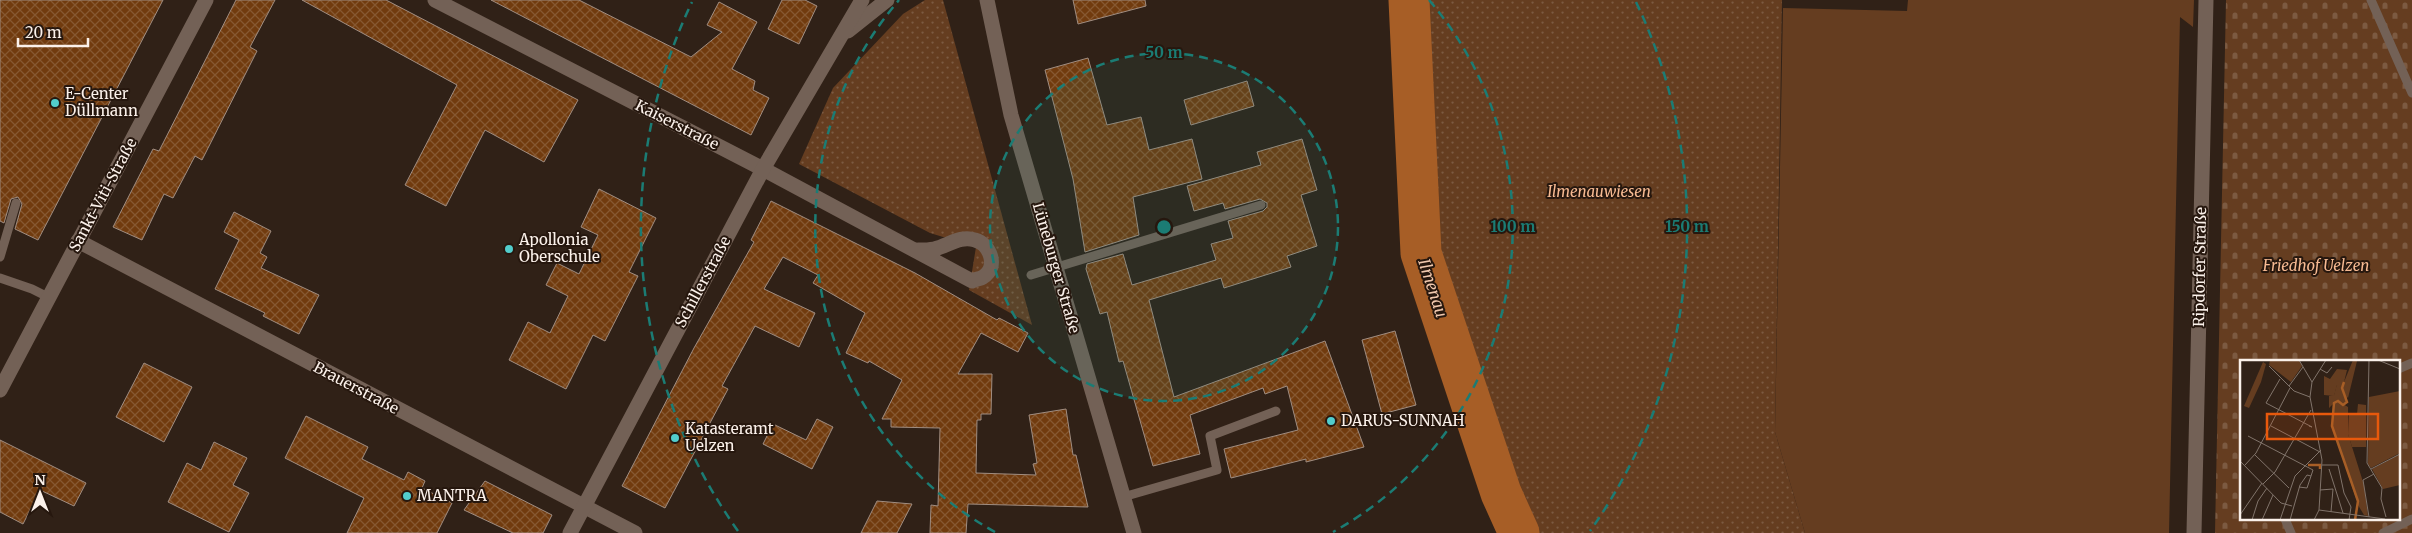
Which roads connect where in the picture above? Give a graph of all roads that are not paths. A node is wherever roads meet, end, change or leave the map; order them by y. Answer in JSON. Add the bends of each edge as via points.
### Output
{"nodes":[{"id":1,"x":206,"y":0,"type":"edge"},
{"id":2,"x":435,"y":0,"type":"edge"},
{"id":3,"x":862,"y":0,"type":"edge"},
{"id":4,"x":887,"y":0,"type":"edge"},
{"id":5,"x":987,"y":0,"type":"edge"},
{"id":6,"x":2206,"y":0,"type":"edge"},
{"id":7,"x":2371,"y":0,"type":"edge"},
{"id":8,"x":843,"y":35,"type":"junction"},
{"id":9,"x":2412,"y":93,"type":"edge"},
{"id":10,"x":763,"y":169,"type":"junction"},
{"id":11,"x":16,"y":203,"type":"dead end"},
{"id":12,"x":1261,"y":205,"type":"dead end"},
{"id":13,"x":78,"y":241,"type":"junction"},
{"id":14,"x":918,"y":250,"type":"dead end"},
{"id":15,"x":0,"y":257,"type":"edge"},
{"id":16,"x":1056,"y":269,"type":"junction"},
{"id":17,"x":1031,"y":275,"type":"dead end"},
{"id":18,"x":0,"y":278,"type":"edge"},
{"id":19,"x":48,"y":297,"type":"junction"},
{"id":20,"x":2412,"y":363,"type":"edge"},
{"id":21,"x":2400,"y":368,"type":"edge"},
{"id":22,"x":0,"y":390,"type":"edge"},
{"id":23,"x":1276,"y":411,"type":"dead end"},
{"id":24,"x":1123,"y":498,"type":"junction"},
{"id":25,"x":584,"y":507,"type":"junction"},
{"id":26,"x":2412,"y":519,"type":"edge"},
{"id":27,"x":2284,"y":520,"type":"edge"},
{"id":28,"x":570,"y":533,"type":"edge"},
{"id":29,"x":635,"y":533,"type":"edge"},
{"id":30,"x":1134,"y":533,"type":"edge"},
{"id":31,"x":2194,"y":533,"type":"edge"},
{"id":32,"x":2291,"y":533,"type":"edge"},
{"id":33,"x":2383,"y":533,"type":"edge"}],
"edges":[{"from":1,"to":13,"type":"street","name":"Sankt-Viti-Straße"},
{"from":2,"to":10,"type":"street","name":"Kaiserstraße"},
{"from":3,"to":8,"type":"street","name":"Schillerstraße"},
{"from":4,"to":8,"type":"street","name":"Schillerstraße"},
{"from":5,"to":16,"type":"street","name":"Lüneburger Straße","via":[[1011,115]]},
{"from":6,"to":31,"type":"street","name":"Ripdorfer Straße"},
{"from":7,"to":9,"type":"lane"},
{"from":8,"to":10,"type":"street","name":"Schillerstraße"},
{"from":10,"to":14,"type":"street","name":"Kaiserstraße"},
{"from":10,"to":25,"type":"street","name":"Schillerstraße"},
{"from":11,"to":15,"type":"lane"},
{"from":12,"to":16,"type":"lane"},
{"from":13,"to":19,"type":"street","name":"Sankt-Viti-Straße"},
{"from":13,"to":25,"type":"street","name":"Brauerstraße"},
{"from":16,"to":17,"type":"lane"},
{"from":16,"to":24,"type":"street","name":"Lüneburger Straße"},
{"from":18,"to":19,"type":"lane"},
{"from":19,"to":22,"type":"street","name":"Sankt-Viti-Straße"},
{"from":20,"to":21,"type":"lane"},
{"from":23,"to":24,"type":"lane","via":[[1210,436],[1217,470]]},
{"from":24,"to":30,"type":"street","name":"Lüneburger Straße"},
{"from":25,"to":28,"type":"street","name":"Schillerstraße"},
{"from":25,"to":29,"type":"street","name":"Brauerstraße"},
{"from":26,"to":33,"type":"lane"},
{"from":27,"to":32,"type":"lane"}]}
